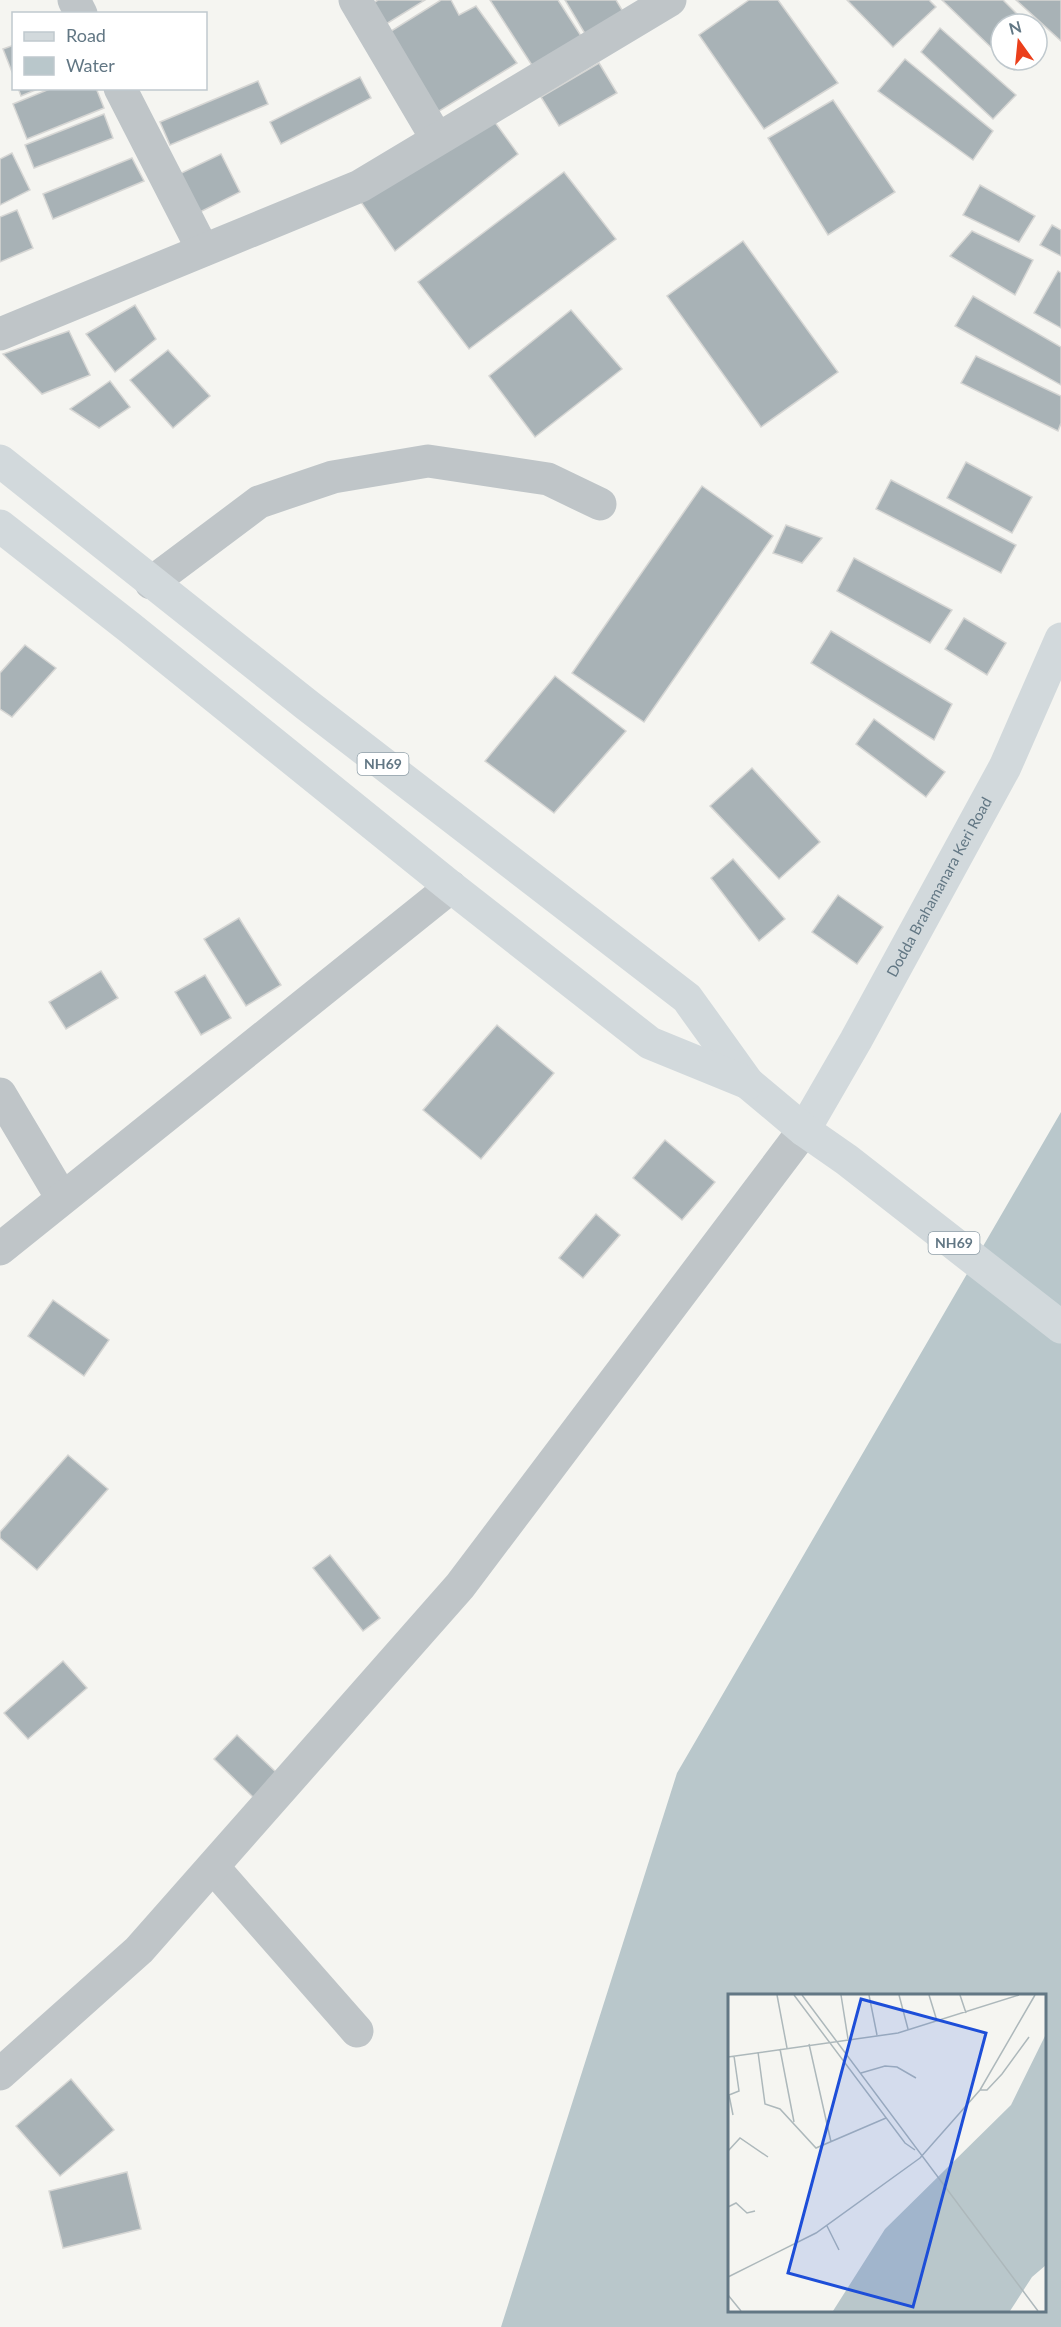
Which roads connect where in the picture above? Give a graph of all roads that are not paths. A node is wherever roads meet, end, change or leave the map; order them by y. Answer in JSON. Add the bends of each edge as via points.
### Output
{"nodes":[{"id":1,"x":355,"y":0,"type":"edge"},
{"id":2,"x":654,"y":4,"type":"edge"},
{"id":3,"x":121,"y":90,"type":"edge"},
{"id":4,"x":437,"y":139,"type":"junction"},
{"id":5,"x":203,"y":250,"type":"junction"},
{"id":6,"x":0,"y":334,"type":"edge"},
{"id":7,"x":0,"y":461,"type":"edge"},
{"id":8,"x":600,"y":504,"type":"dead end"},
{"id":9,"x":0,"y":526,"type":"edge"},
{"id":10,"x":151,"y":583,"type":"junction"},
{"id":11,"x":1061,"y":639,"type":"edge"},
{"id":12,"x":451,"y":887,"type":"junction"},
{"id":13,"x":748,"y":1083,"type":"junction"},
{"id":14,"x":0,"y":1094,"type":"edge"},
{"id":15,"x":804,"y":1130,"type":"junction"},
{"id":16,"x":62,"y":1198,"type":"junction"},
{"id":17,"x":0,"y":1249,"type":"edge"},
{"id":18,"x":1061,"y":1327,"type":"edge"},
{"id":19,"x":213,"y":1867,"type":"junction"},
{"id":20,"x":357,"y":2031,"type":"dead end"},
{"id":21,"x":0,"y":2074,"type":"edge"}],
"edges":[{"from":1,"to":4,"type":"street"},
{"from":2,"to":4,"type":"street"},
{"from":3,"to":5,"type":"street"},
{"from":4,"to":5,"type":"street","via":[[360,186]]},
{"from":5,"to":6,"type":"street"},
{"from":7,"to":10,"type":"main road","number":"NH69"},
{"from":8,"to":10,"type":"street","via":[[548,479],[428,461],[333,477],[259,502]]},
{"from":9,"to":12,"type":"main road","number":"NH69"},
{"from":10,"to":13,"type":"main road","number":"NH69","via":[[687,998]]},
{"from":11,"to":15,"type":"main road","name":"Dodda Brahamanara Keri Road","via":[[1005,767]]},
{"from":12,"to":13,"type":"main road","number":"NH69","via":[[650,1043]]},
{"from":12,"to":16,"type":"street"},
{"from":13,"to":15,"type":"main road","number":"NH69"},
{"from":14,"to":16,"type":"street"},
{"from":15,"to":18,"type":"main road","number":"NH69"},
{"from":15,"to":19,"type":"street","via":[[460,1586]]},
{"from":16,"to":17,"type":"street"},
{"from":19,"to":20,"type":"street"},
{"from":19,"to":21,"type":"street","via":[[139,1950]]}]}
